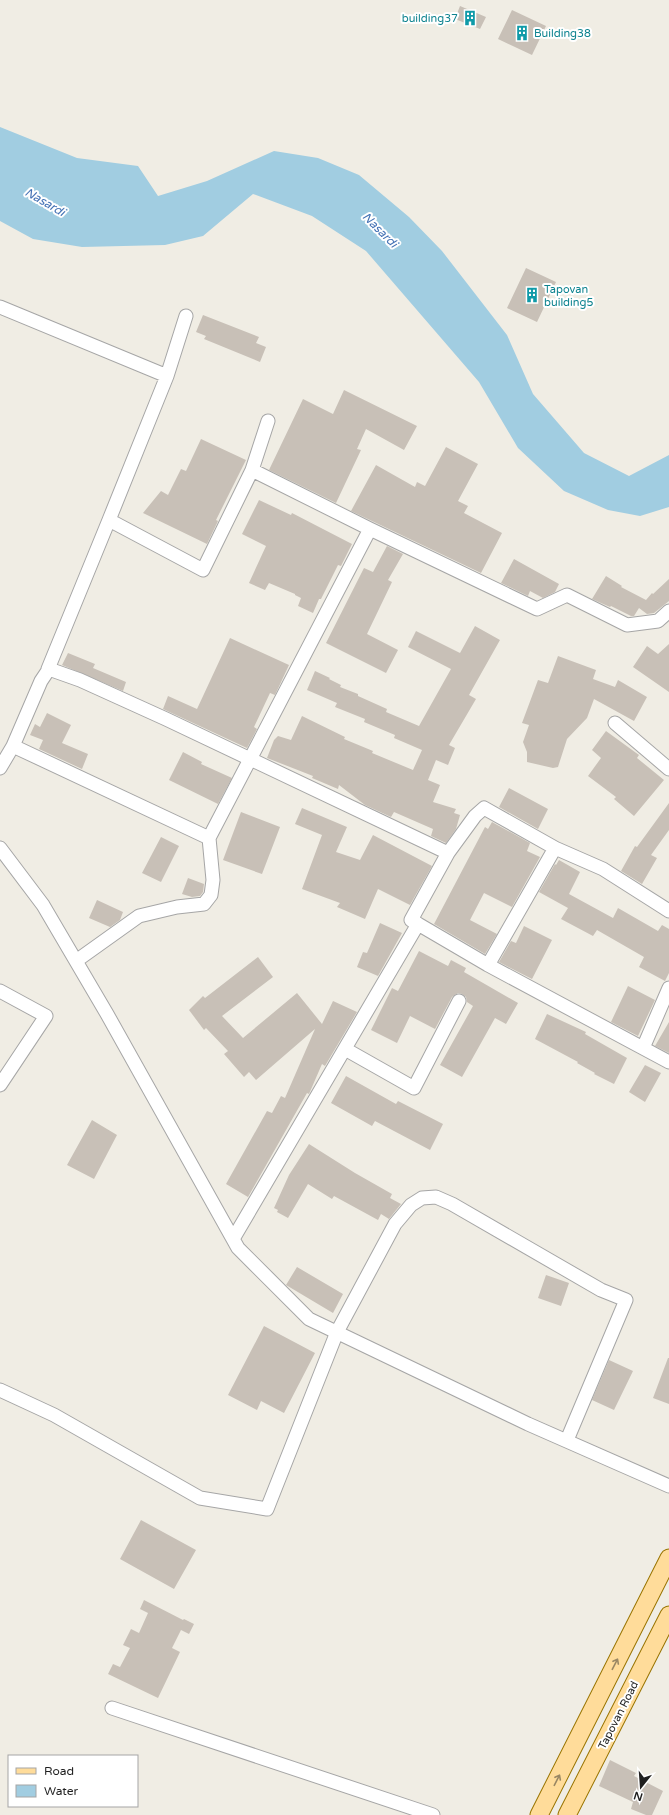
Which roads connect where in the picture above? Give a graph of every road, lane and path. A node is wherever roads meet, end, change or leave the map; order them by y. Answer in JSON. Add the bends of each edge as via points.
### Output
{"nodes":[{"id":1,"x":0,"y":307,"type":"edge"},
{"id":2,"x":186,"y":316,"type":"dead end"},
{"id":3,"x":166,"y":376,"type":"junction"},
{"id":4,"x":268,"y":421,"type":"dead end"},
{"id":5,"x":252,"y":470,"type":"junction"},
{"id":6,"x":109,"y":520,"type":"junction"},
{"id":7,"x":370,"y":529,"type":"junction"},
{"id":8,"x":669,"y":611,"type":"edge"},
{"id":9,"x":48,"y":669,"type":"junction"},
{"id":10,"x":615,"y":723,"type":"dead end"},
{"id":11,"x":13,"y":746,"type":"junction"},
{"id":12,"x":252,"y":759,"type":"junction"},
{"id":13,"x":0,"y":768,"type":"edge"},
{"id":14,"x":669,"y":770,"type":"edge"},
{"id":15,"x":210,"y":838,"type":"junction"},
{"id":16,"x":0,"y":848,"type":"edge"},
{"id":17,"x":555,"y":848,"type":"junction"},
{"id":18,"x":448,"y":853,"type":"junction"},
{"id":19,"x":669,"y":911,"type":"edge"},
{"id":20,"x":418,"y":924,"type":"junction"},
{"id":21,"x":76,"y":961,"type":"junction"},
{"id":22,"x":488,"y":964,"type":"junction"},
{"id":23,"x":669,"y":988,"type":"edge"},
{"id":24,"x":0,"y":991,"type":"edge"},
{"id":25,"x":459,"y":1001,"type":"dead end"},
{"id":26,"x":643,"y":1048,"type":"junction"},
{"id":27,"x":345,"y":1049,"type":"junction"},
{"id":28,"x":669,"y":1062,"type":"edge"},
{"id":29,"x":0,"y":1085,"type":"edge"},
{"id":30,"x":233,"y":1239,"type":"junction"},
{"id":31,"x":338,"y":1332,"type":"junction"},
{"id":32,"x":0,"y":1390,"type":"edge"},
{"id":33,"x":567,"y":1440,"type":"junction"},
{"id":34,"x":669,"y":1486,"type":"edge"},
{"id":35,"x":669,"y":1558,"type":"edge"},
{"id":36,"x":669,"y":1615,"type":"edge"},
{"id":37,"x":112,"y":1708,"type":"dead end"},
{"id":38,"x":433,"y":1815,"type":"edge"},
{"id":39,"x":539,"y":1815,"type":"edge"},
{"id":40,"x":567,"y":1815,"type":"edge"}],
"edges":[{"from":1,"to":3,"type":"street"},
{"from":2,"to":3,"type":"street"},
{"from":3,"to":6,"type":"street"},
{"from":4,"to":5,"type":"street"},
{"from":5,"to":6,"type":"street","via":[[203,570]]},
{"from":5,"to":7,"type":"street"},
{"from":6,"to":9,"type":"street"},
{"from":7,"to":8,"type":"street","via":[[537,609],[567,595],[627,625],[658,621]]},
{"from":7,"to":12,"type":"street"},
{"from":9,"to":11,"type":"street"},
{"from":9,"to":12,"type":"street","via":[[80,680]]},
{"from":10,"to":14,"type":"street"},
{"from":11,"to":13,"type":"street"},
{"from":11,"to":15,"type":"street"},
{"from":12,"to":15,"type":"street"},
{"from":12,"to":18,"type":"street"},
{"from":15,"to":21,"type":"street","via":[[213,880],[211,896],[204,904],[139,916]]},
{"from":16,"to":21,"type":"street","via":[[43,905]]},
{"from":17,"to":18,"type":"street","via":[[484,808],[475,816]]},
{"from":17,"to":19,"type":"street","via":[[603,869]]},
{"from":17,"to":22,"type":"street"},
{"from":18,"to":20,"type":"street","via":[[411,920]]},
{"from":20,"to":22,"type":"street"},
{"from":20,"to":27,"type":"street"},
{"from":21,"to":30,"type":"street"},
{"from":22,"to":26,"type":"street"},
{"from":23,"to":26,"type":"street"},
{"from":24,"to":29,"type":"street","via":[[46,1016]]},
{"from":25,"to":27,"type":"street","via":[[414,1088]]},
{"from":26,"to":28,"type":"street"},
{"from":27,"to":30,"type":"street"},
{"from":30,"to":31,"type":"street","via":[[238,1248],[309,1319]]},
{"from":31,"to":32,"type":"street","via":[[267,1509],[200,1498],[54,1415]]},
{"from":31,"to":33,"type":"street","via":[[528,1424]]},
{"from":31,"to":33,"type":"street","via":[[395,1224],[410,1205],[422,1198],[436,1197],[452,1204],[601,1290],[626,1300]]},
{"from":33,"to":34,"type":"street"},
{"from":39,"to":35,"type":"main road","one_way":true},
{"from":36,"to":40,"type":"main road","name":"Tapovan Road"},
{"from":37,"to":38,"type":"street"}]}
